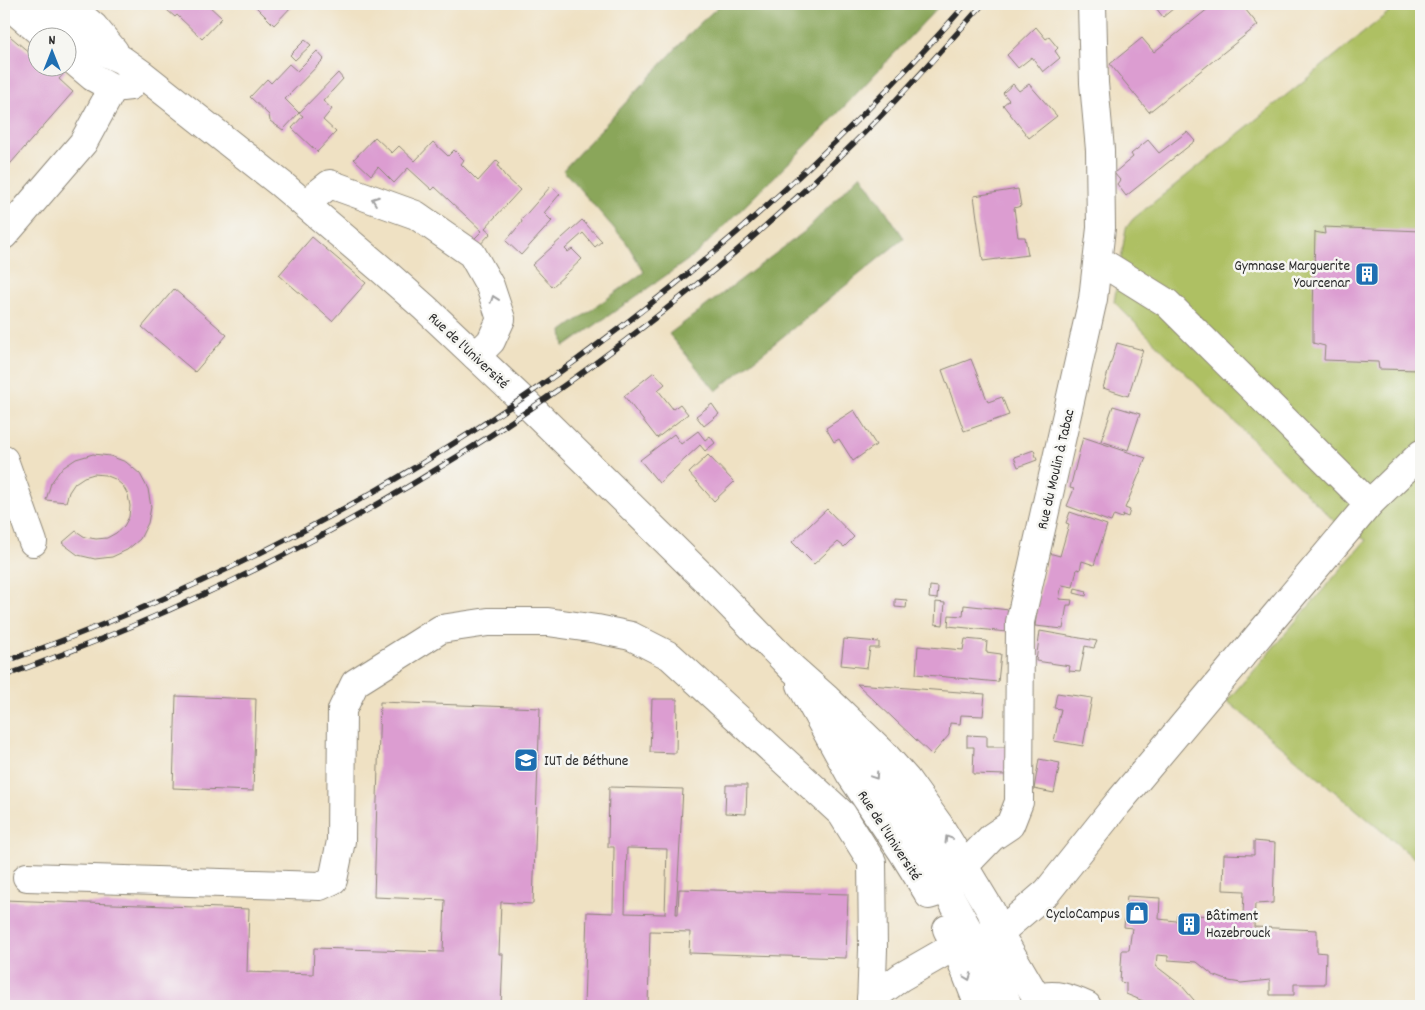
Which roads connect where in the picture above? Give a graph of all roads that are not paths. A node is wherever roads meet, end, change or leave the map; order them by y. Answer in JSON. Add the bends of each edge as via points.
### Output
{"nodes":[{"id":1,"x":7,"y":4,"type":"edge"},
{"id":2,"x":31,"y":4,"type":"edge"},
{"id":3,"x":47,"y":4,"type":"edge"},
{"id":4,"x":67,"y":4,"type":"edge"},
{"id":5,"x":1092,"y":4,"type":"edge"},
{"id":6,"x":35,"y":28,"type":"edge"},
{"id":7,"x":122,"y":60,"type":"junction"},
{"id":8,"x":78,"y":64,"type":"edge"},
{"id":9,"x":143,"y":75,"type":"junction"},
{"id":10,"x":113,"y":88,"type":"junction"},
{"id":11,"x":305,"y":204,"type":"junction"},
{"id":12,"x":4,"y":235,"type":"edge"},
{"id":13,"x":1098,"y":260,"type":"junction"},
{"id":14,"x":476,"y":356,"type":"junction"},
{"id":15,"x":1421,"y":454,"type":"edge"},
{"id":16,"x":4,"y":460,"type":"edge"},
{"id":17,"x":1370,"y":504,"type":"junction"},
{"id":18,"x":33,"y":542,"type":"dead end"},
{"id":19,"x":792,"y":668,"type":"junction"},
{"id":20,"x":964,"y":866,"type":"junction"},
{"id":21,"x":27,"y":877,"type":"dead end"},
{"id":22,"x":937,"y":893,"type":"junction"},
{"id":23,"x":999,"y":933,"type":"junction"},
{"id":24,"x":964,"y":943,"type":"junction"},
{"id":25,"x":1006,"y":1000,"type":"edge"},
{"id":26,"x":871,"y":1003,"type":"edge"},
{"id":27,"x":1037,"y":1003,"type":"edge"},
{"id":28,"x":980,"y":1006,"type":"edge"},
{"id":29,"x":1087,"y":1006,"type":"edge"}],
"edges":[{"from":1,"to":6,"type":"street"},
{"from":2,"to":7,"type":"street","name":"Rue de l'Université","via":[[80,41]]},
{"from":3,"to":7,"type":"street"},
{"from":4,"to":7,"type":"street","name":"Rue de l'Université","via":[[94,27]]},
{"from":5,"to":13,"type":"street","name":"Rue du Moulin à Tabac","via":[[1100,150]]},
{"from":7,"to":9,"type":"street","name":"Rue de l'Université"},
{"from":8,"to":10,"type":"street"},
{"from":9,"to":10,"type":"street","via":[[140,81]]},
{"from":9,"to":11,"type":"street","name":"Rue de l'Université"},
{"from":10,"to":12,"type":"street","via":[[83,143]]},
{"from":11,"to":14,"type":"street","name":"Rue de l'Université"},
{"from":14,"to":11,"type":"street","one_way":true,"via":[[491,341],[502,319],[490,286],[472,254],[416,215],[330,184]]},
{"from":13,"to":17,"type":"street","via":[[1167,303]]},
{"from":13,"to":20,"type":"street","name":"Rue du Moulin à Tabac","via":[[1093,299],[1020,622],[1019,802],[1010,825],[992,837]]},
{"from":14,"to":19,"type":"street","name":"Rue de l'Université"},
{"from":15,"to":17,"type":"street"},
{"from":16,"to":18,"type":"street"},
{"from":17,"to":23,"type":"street","via":[[1111,811],[1047,892]]},
{"from":20,"to":19,"type":"street","name":"Rue de l'Université","one_way":true,"via":[[906,779],[882,752]]},
{"from":19,"to":22,"type":"street","one_way":true,"via":[[864,758],[919,840]]},
{"from":20,"to":22,"type":"street","name":"Rue du Moulin à Tabac"},
{"from":20,"to":23,"type":"street","name":"Rue de l'Université","via":[[991,911]]},
{"from":21,"to":26,"type":"street","via":[[320,886],[333,880],[340,840],[342,710],[355,683],[441,629],[488,622],[548,622],[598,629],[631,636],[670,656],[842,814],[872,862]]},
{"from":22,"to":24,"type":"street"},
{"from":23,"to":24,"type":"street"},
{"from":23,"to":25,"type":"street"},
{"from":23,"to":27,"type":"street"},
{"from":24,"to":25,"type":"street"},
{"from":24,"to":26,"type":"street","via":[[901,977]]},
{"from":24,"to":28,"type":"street","one_way":true},
{"from":27,"to":29,"type":"street","via":[[1046,995]]}]}
